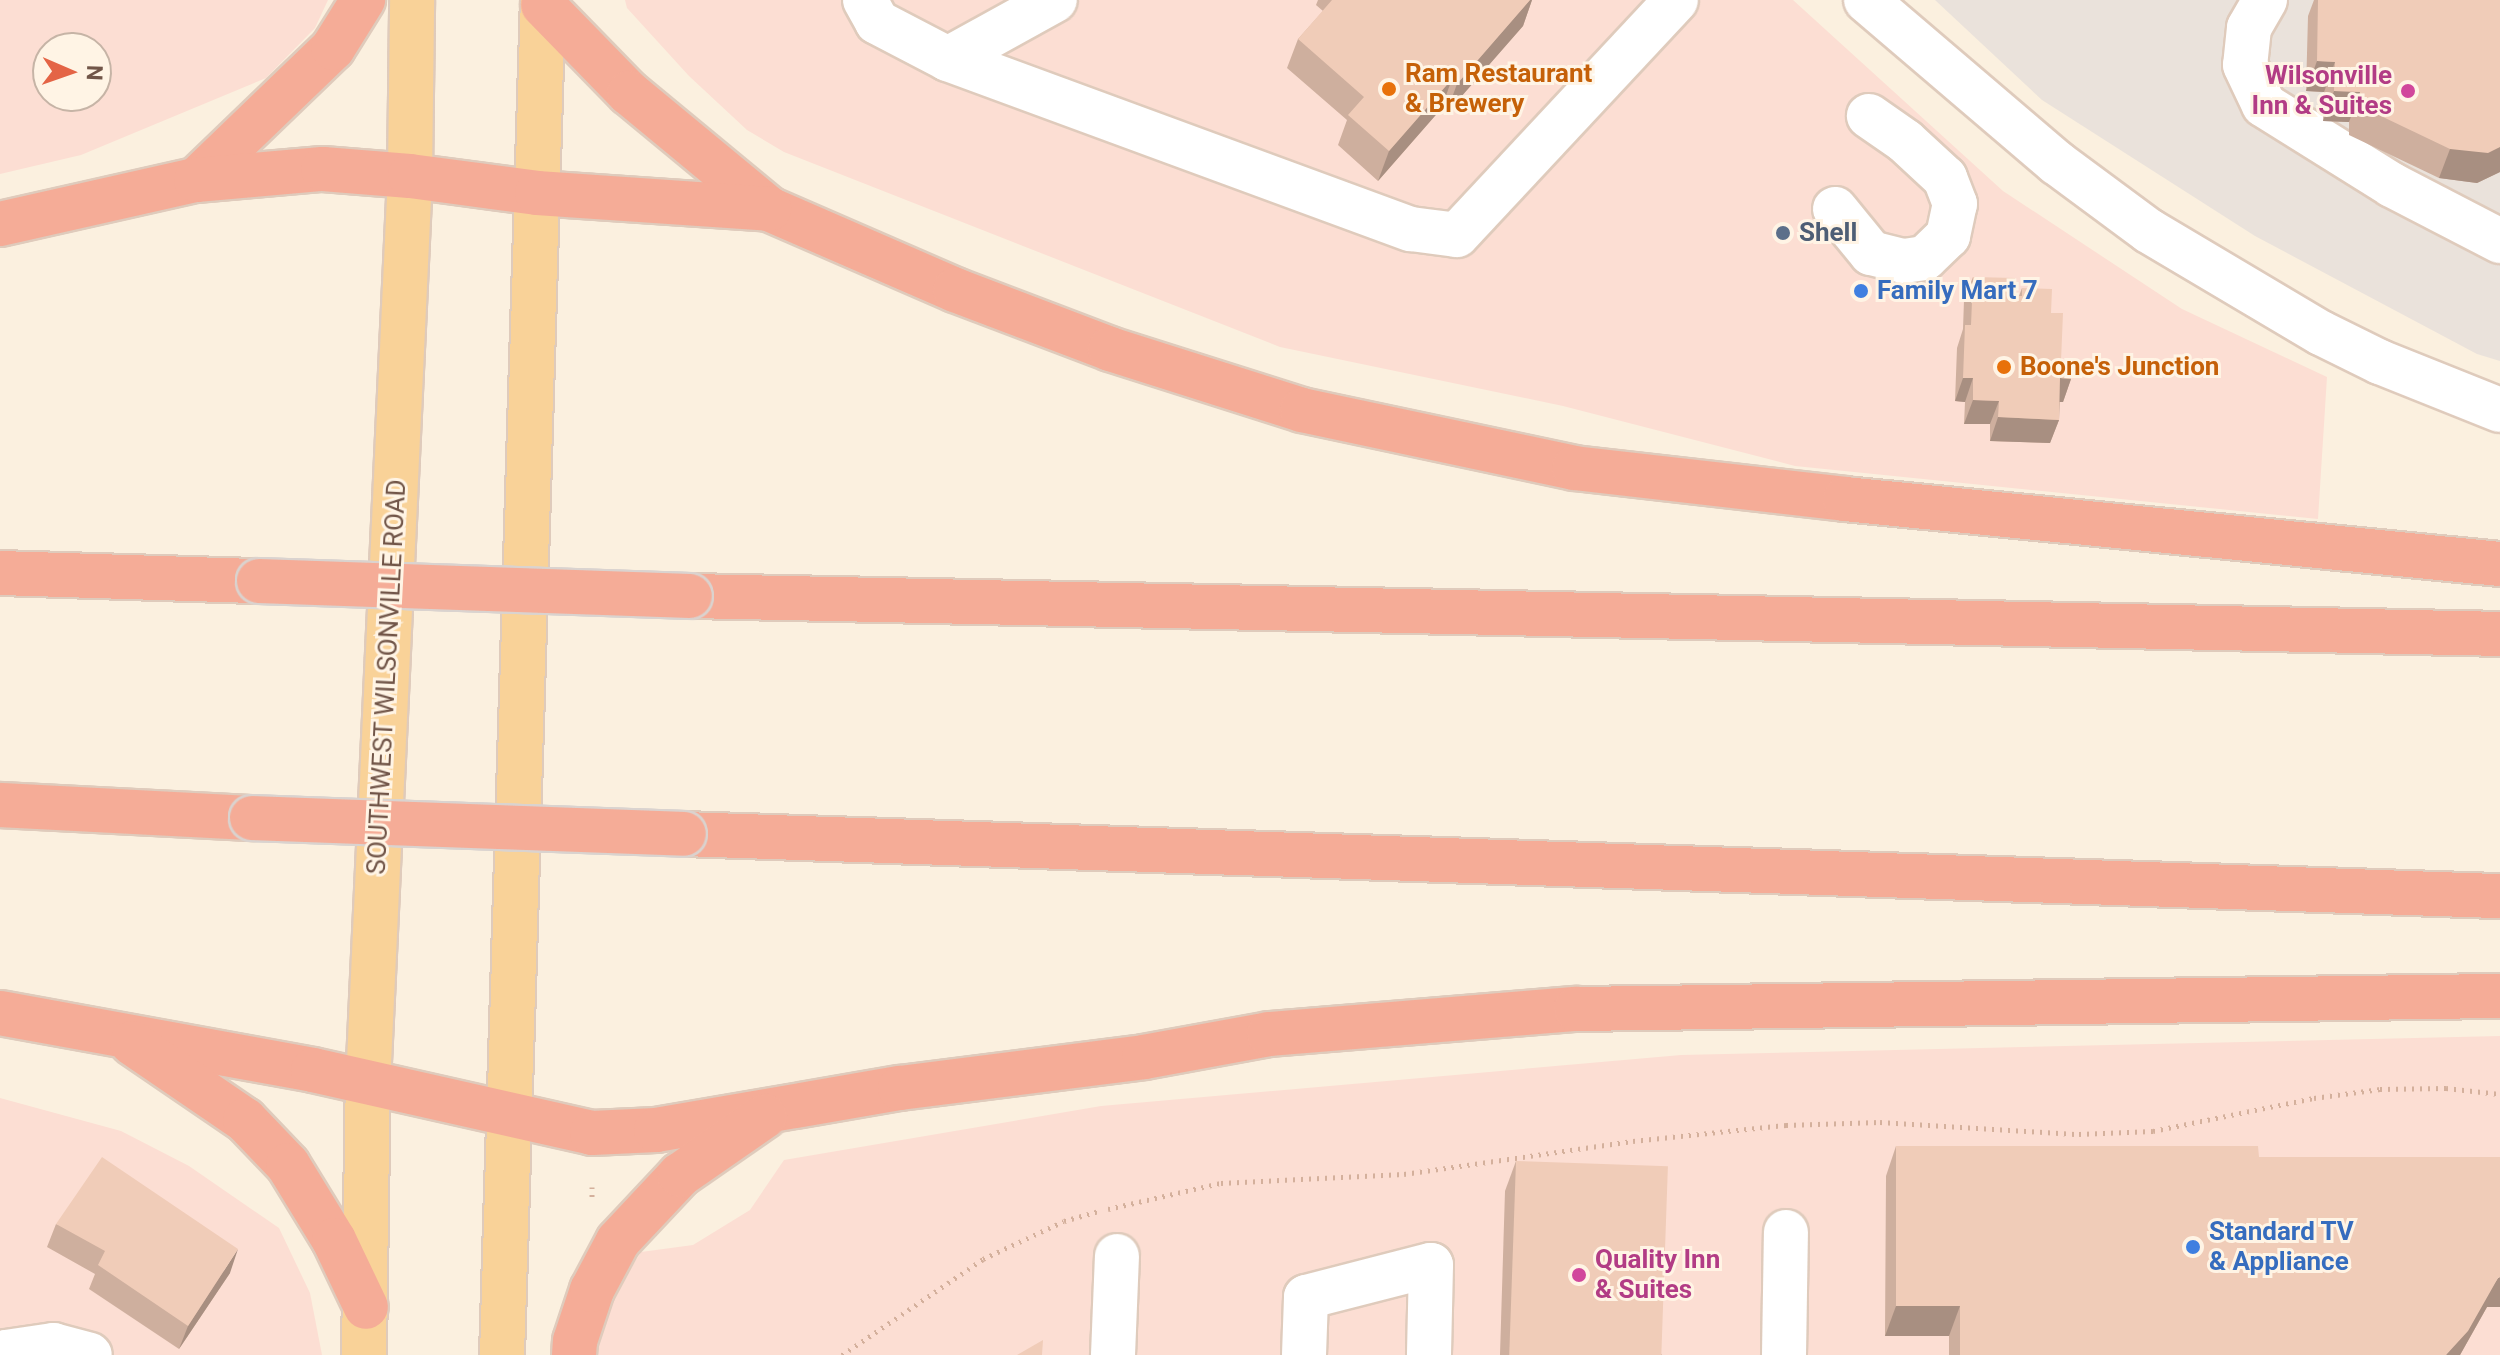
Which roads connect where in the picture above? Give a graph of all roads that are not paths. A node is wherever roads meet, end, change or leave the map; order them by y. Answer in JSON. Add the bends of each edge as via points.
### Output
{"nodes":[{"id":1,"x":363,"y":0,"type":"edge"},
{"id":2,"x":412,"y":0,"type":"edge"},
{"id":3,"x":865,"y":0,"type":"edge"},
{"id":4,"x":1055,"y":0,"type":"edge"},
{"id":5,"x":1866,"y":0,"type":"edge"},
{"id":6,"x":2265,"y":0,"type":"edge"},
{"id":7,"x":1669,"y":2,"type":"edge"},
{"id":8,"x":543,"y":3,"type":"edge"},
{"id":9,"x":948,"y":59,"type":"junction"},
{"id":10,"x":1869,"y":116,"type":"dead end"},
{"id":11,"x":410,"y":176,"type":"junction"},
{"id":12,"x":196,"y":180,"type":"junction"},
{"id":13,"x":537,"y":193,"type":"junction"},
{"id":14,"x":769,"y":209,"type":"junction"},
{"id":15,"x":1835,"y":209,"type":"dead end"},
{"id":16,"x":0,"y":224,"type":"edge"},
{"id":17,"x":2499,"y":235,"type":"edge"},
{"id":18,"x":2500,"y":410,"type":"edge"},
{"id":19,"x":2500,"y":564,"type":"edge"},
{"id":20,"x":0,"y":573,"type":"edge"},
{"id":21,"x":2500,"y":634,"type":"edge"},
{"id":22,"x":0,"y":805,"type":"edge"},
{"id":23,"x":2500,"y":896,"type":"edge"},
{"id":24,"x":2500,"y":996,"type":"edge"},
{"id":25,"x":0,"y":1013,"type":"edge"},
{"id":26,"x":117,"y":1033,"type":"junction"},
{"id":27,"x":368,"y":1084,"type":"junction"},
{"id":28,"x":774,"y":1110,"type":"junction"},
{"id":29,"x":511,"y":1116,"type":"junction"},
{"id":30,"x":1786,"y":1232,"type":"dead end"},
{"id":31,"x":1117,"y":1256,"type":"dead end"},
{"id":32,"x":366,"y":1307,"type":"junction"},
{"id":33,"x":4,"y":1343,"type":"edge"},
{"id":34,"x":90,"y":1355,"type":"edge"},
{"id":35,"x":364,"y":1355,"type":"edge"},
{"id":36,"x":502,"y":1355,"type":"edge"},
{"id":37,"x":574,"y":1355,"type":"edge"},
{"id":38,"x":1113,"y":1355,"type":"edge"},
{"id":39,"x":1304,"y":1355,"type":"edge"},
{"id":40,"x":1429,"y":1355,"type":"edge"},
{"id":41,"x":1784,"y":1355,"type":"edge"}],
"edges":[{"from":1,"to":12,"type":"highway","via":[[333,48]]},
{"from":2,"to":11,"type":"main road","name":"SOUTHWEST WILSONVILLE ROAD"},
{"from":3,"to":9,"type":"street","via":[[877,22]]},
{"from":4,"to":9,"type":"street"},
{"from":5,"to":18,"type":"street","via":[[2057,163],[2149,231],[2321,333]]},
{"from":6,"to":17,"type":"street","via":[[2249,28],[2245,65],[2264,105],[2392,185]]},
{"from":7,"to":9,"type":"street","via":[[1457,235],[1411,229]]},
{"from":8,"to":13,"type":"main road"},
{"from":8,"to":14,"type":"highway","via":[[629,93]]},
{"from":10,"to":15,"type":"street","via":[[1945,178],[1955,204],[1948,236],[1925,258],[1904,261],[1871,253]]},
{"from":11,"to":12,"type":"highway","via":[[323,169]]},
{"from":11,"to":13,"type":"highway"},
{"from":11,"to":27,"type":"main road","name":"SOUTHWEST WILSONVILLE ROAD"},
{"from":12,"to":16,"type":"highway"},
{"from":13,"to":14,"type":"highway"},
{"from":13,"to":29,"type":"main road"},
{"from":14,"to":19,"type":"highway","via":[[955,290],[1125,354],[1302,410],[1574,468]]},
{"from":20,"to":21,"type":"highway","bridge":true,"via":[[690,596]]},
{"from":22,"to":23,"type":"highway","bridge":true,"via":[[684,834]]},
{"from":24,"to":28,"type":"highway","via":[[1576,1009],[1269,1034]]},
{"from":25,"to":26,"type":"highway"},
{"from":26,"to":27,"type":"highway"},
{"from":26,"to":32,"type":"highway","via":[[245,1120],[288,1165],[334,1240]]},
{"from":27,"to":29,"type":"highway"},
{"from":27,"to":32,"type":"main road","name":"SOUTHWEST WILSONVILLE ROAD"},
{"from":28,"to":29,"type":"highway","via":[[656,1130],[592,1133]]},
{"from":28,"to":37,"type":"highway","via":[[680,1175],[618,1241],[592,1290]]},
{"from":29,"to":36,"type":"main road"},
{"from":30,"to":41,"type":"street"},
{"from":31,"to":38,"type":"street"},
{"from":32,"to":35,"type":"main road","name":"SOUTHWEST WILSONVILLE ROAD"},
{"from":33,"to":34,"type":"street","via":[[53,1345]]},
{"from":39,"to":40,"type":"street","via":[[1306,1297],[1431,1265]]}]}
